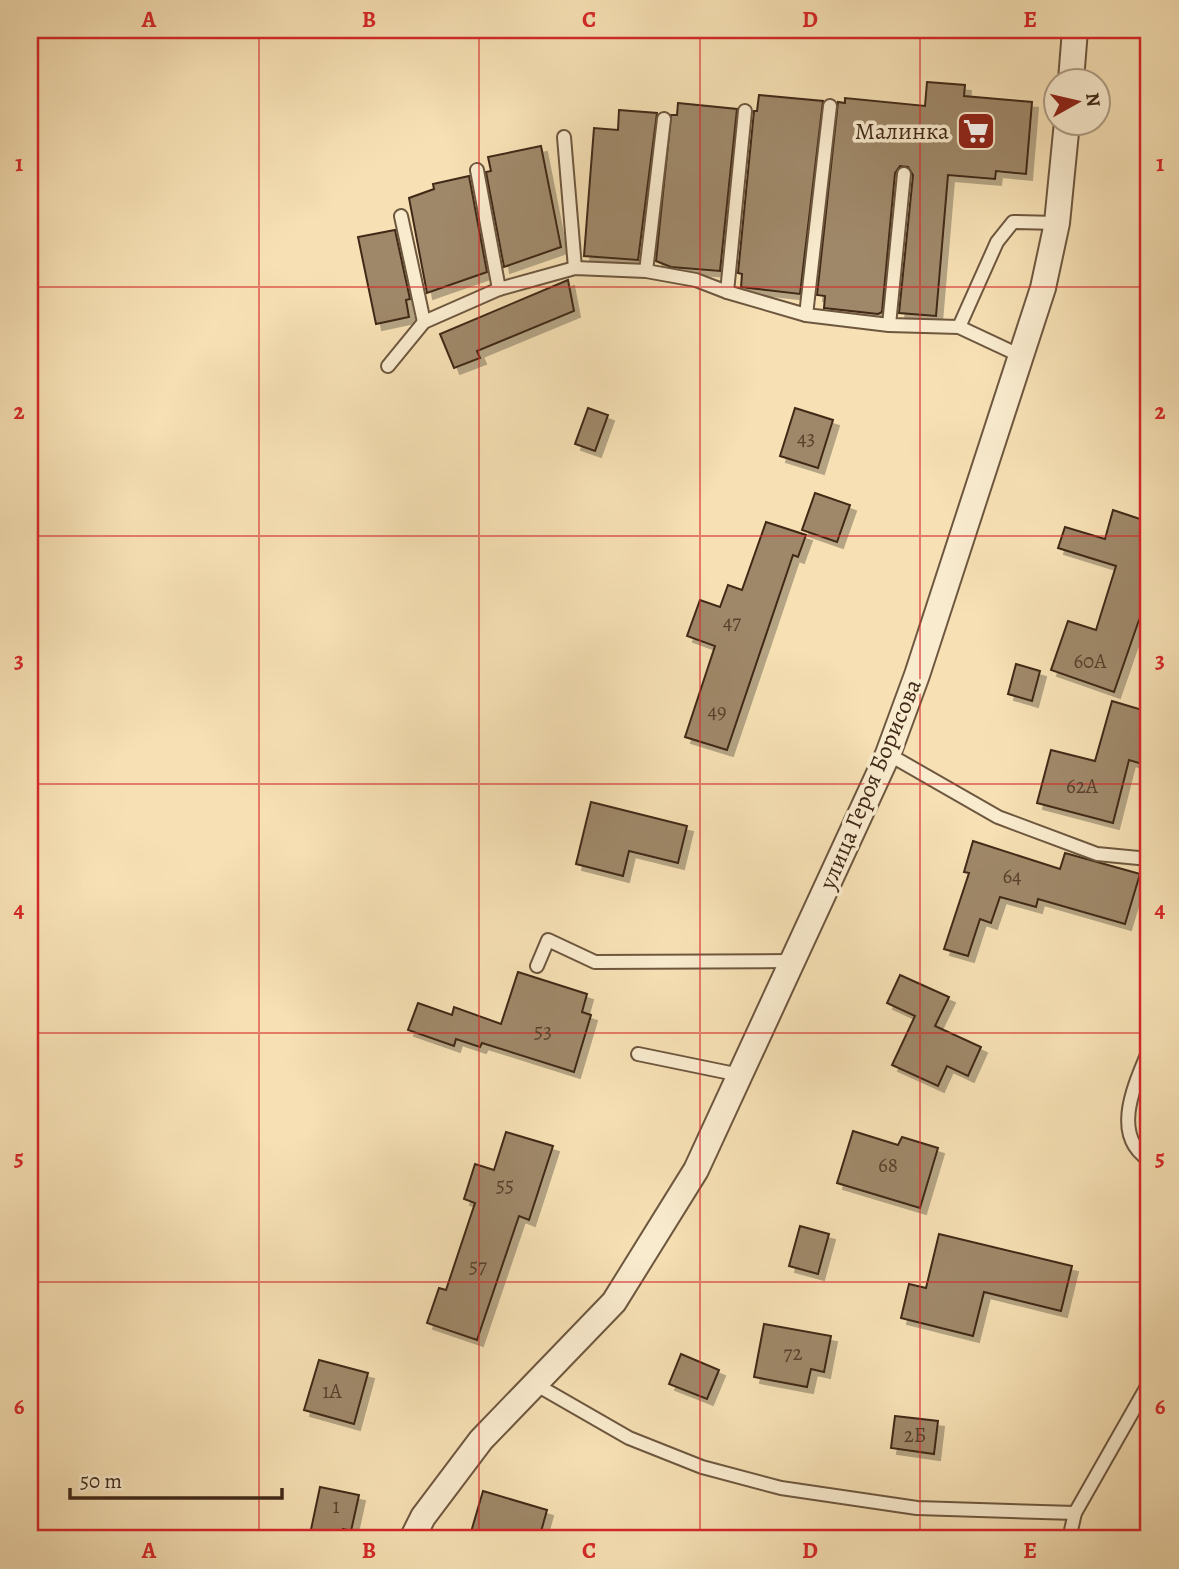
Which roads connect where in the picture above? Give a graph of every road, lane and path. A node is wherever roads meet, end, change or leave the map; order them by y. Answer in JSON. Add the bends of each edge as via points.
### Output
{"nodes":[{"id":1,"x":1076,"y":30,"type":"edge"},
{"id":2,"x":1072,"y":66,"type":"edge"},
{"id":3,"x":830,"y":106,"type":"dead end"},
{"id":4,"x":745,"y":111,"type":"dead end"},
{"id":5,"x":664,"y":119,"type":"dead end"},
{"id":6,"x":1066,"y":136,"type":"edge"},
{"id":7,"x":564,"y":137,"type":"dead end"},
{"id":8,"x":477,"y":170,"type":"dead end"},
{"id":9,"x":904,"y":174,"type":"dead end"},
{"id":10,"x":401,"y":216,"type":"dead end"},
{"id":11,"x":1057,"y":223,"type":"junction"},
{"id":12,"x":575,"y":268,"type":"junction"},
{"id":13,"x":646,"y":271,"type":"junction"},
{"id":14,"x":499,"y":289,"type":"junction"},
{"id":15,"x":727,"y":292,"type":"junction"},
{"id":16,"x":806,"y":315,"type":"junction"},
{"id":17,"x":424,"y":322,"type":"junction"},
{"id":18,"x":889,"y":325,"type":"junction"},
{"id":19,"x":959,"y":327,"type":"junction"},
{"id":20,"x":1021,"y":356,"type":"junction"},
{"id":21,"x":388,"y":366,"type":"dead end"},
{"id":22,"x":888,"y":754,"type":"junction"},
{"id":23,"x":1149,"y":859,"type":"edge"},
{"id":24,"x":792,"y":961,"type":"junction"},
{"id":25,"x":537,"y":966,"type":"dead end"},
{"id":26,"x":1149,"y":1050,"type":"edge"},
{"id":27,"x":638,"y":1054,"type":"dead end"},
{"id":28,"x":740,"y":1075,"type":"junction"},
{"id":29,"x":1149,"y":1160,"type":"edge"},
{"id":30,"x":1149,"y":1383,"type":"edge"},
{"id":31,"x":535,"y":1384,"type":"junction"},
{"id":32,"x":1074,"y":1513,"type":"junction"},
{"id":33,"x":412,"y":1539,"type":"edge"},
{"id":34,"x":1069,"y":1539,"type":"edge"}],
"edges":[{"from":1,"to":2,"type":"street"},
{"from":3,"to":16,"type":"lane"},
{"from":4,"to":15,"type":"lane"},
{"from":5,"to":13,"type":"lane"},
{"from":6,"to":11,"type":"street","name":"улица Героя Борисова"},
{"from":7,"to":12,"type":"lane"},
{"from":8,"to":14,"type":"lane"},
{"from":9,"to":18,"type":"lane"},
{"from":10,"to":17,"type":"lane"},
{"from":11,"to":19,"type":"lane","via":[[1013,222],[997,242]]},
{"from":11,"to":20,"type":"street","name":"улица Героя Борисова"},
{"from":12,"to":13,"type":"lane"},
{"from":12,"to":14,"type":"lane"},
{"from":13,"to":15,"type":"lane","via":[[696,280]]},
{"from":14,"to":17,"type":"lane"},
{"from":15,"to":16,"type":"lane"},
{"from":16,"to":18,"type":"lane"},
{"from":17,"to":21,"type":"lane"},
{"from":18,"to":19,"type":"lane"},
{"from":19,"to":20,"type":"lane"},
{"from":20,"to":22,"type":"street","name":"улица Героя Борисова"},
{"from":22,"to":23,"type":"lane","via":[[998,817],[1097,854]]},
{"from":22,"to":24,"type":"street","name":"улица Героя Борисова"},
{"from":24,"to":25,"type":"lane","via":[[595,962],[548,940]]},
{"from":24,"to":28,"type":"street","name":"улица Героя Борисова"},
{"from":26,"to":29,"type":"lane","via":[[1126,1125],[1133,1146]]},
{"from":27,"to":28,"type":"lane"},
{"from":28,"to":31,"type":"street","name":"улица Героя Борисова","via":[[696,1170],[614,1302]]},
{"from":30,"to":32,"type":"lane"},
{"from":31,"to":32,"type":"lane","via":[[629,1438],[702,1467],[781,1488],[917,1508]]},
{"from":31,"to":33,"type":"street","name":"улица Героя Борисова","via":[[481,1440],[423,1517]]},
{"from":32,"to":34,"type":"lane"}]}
